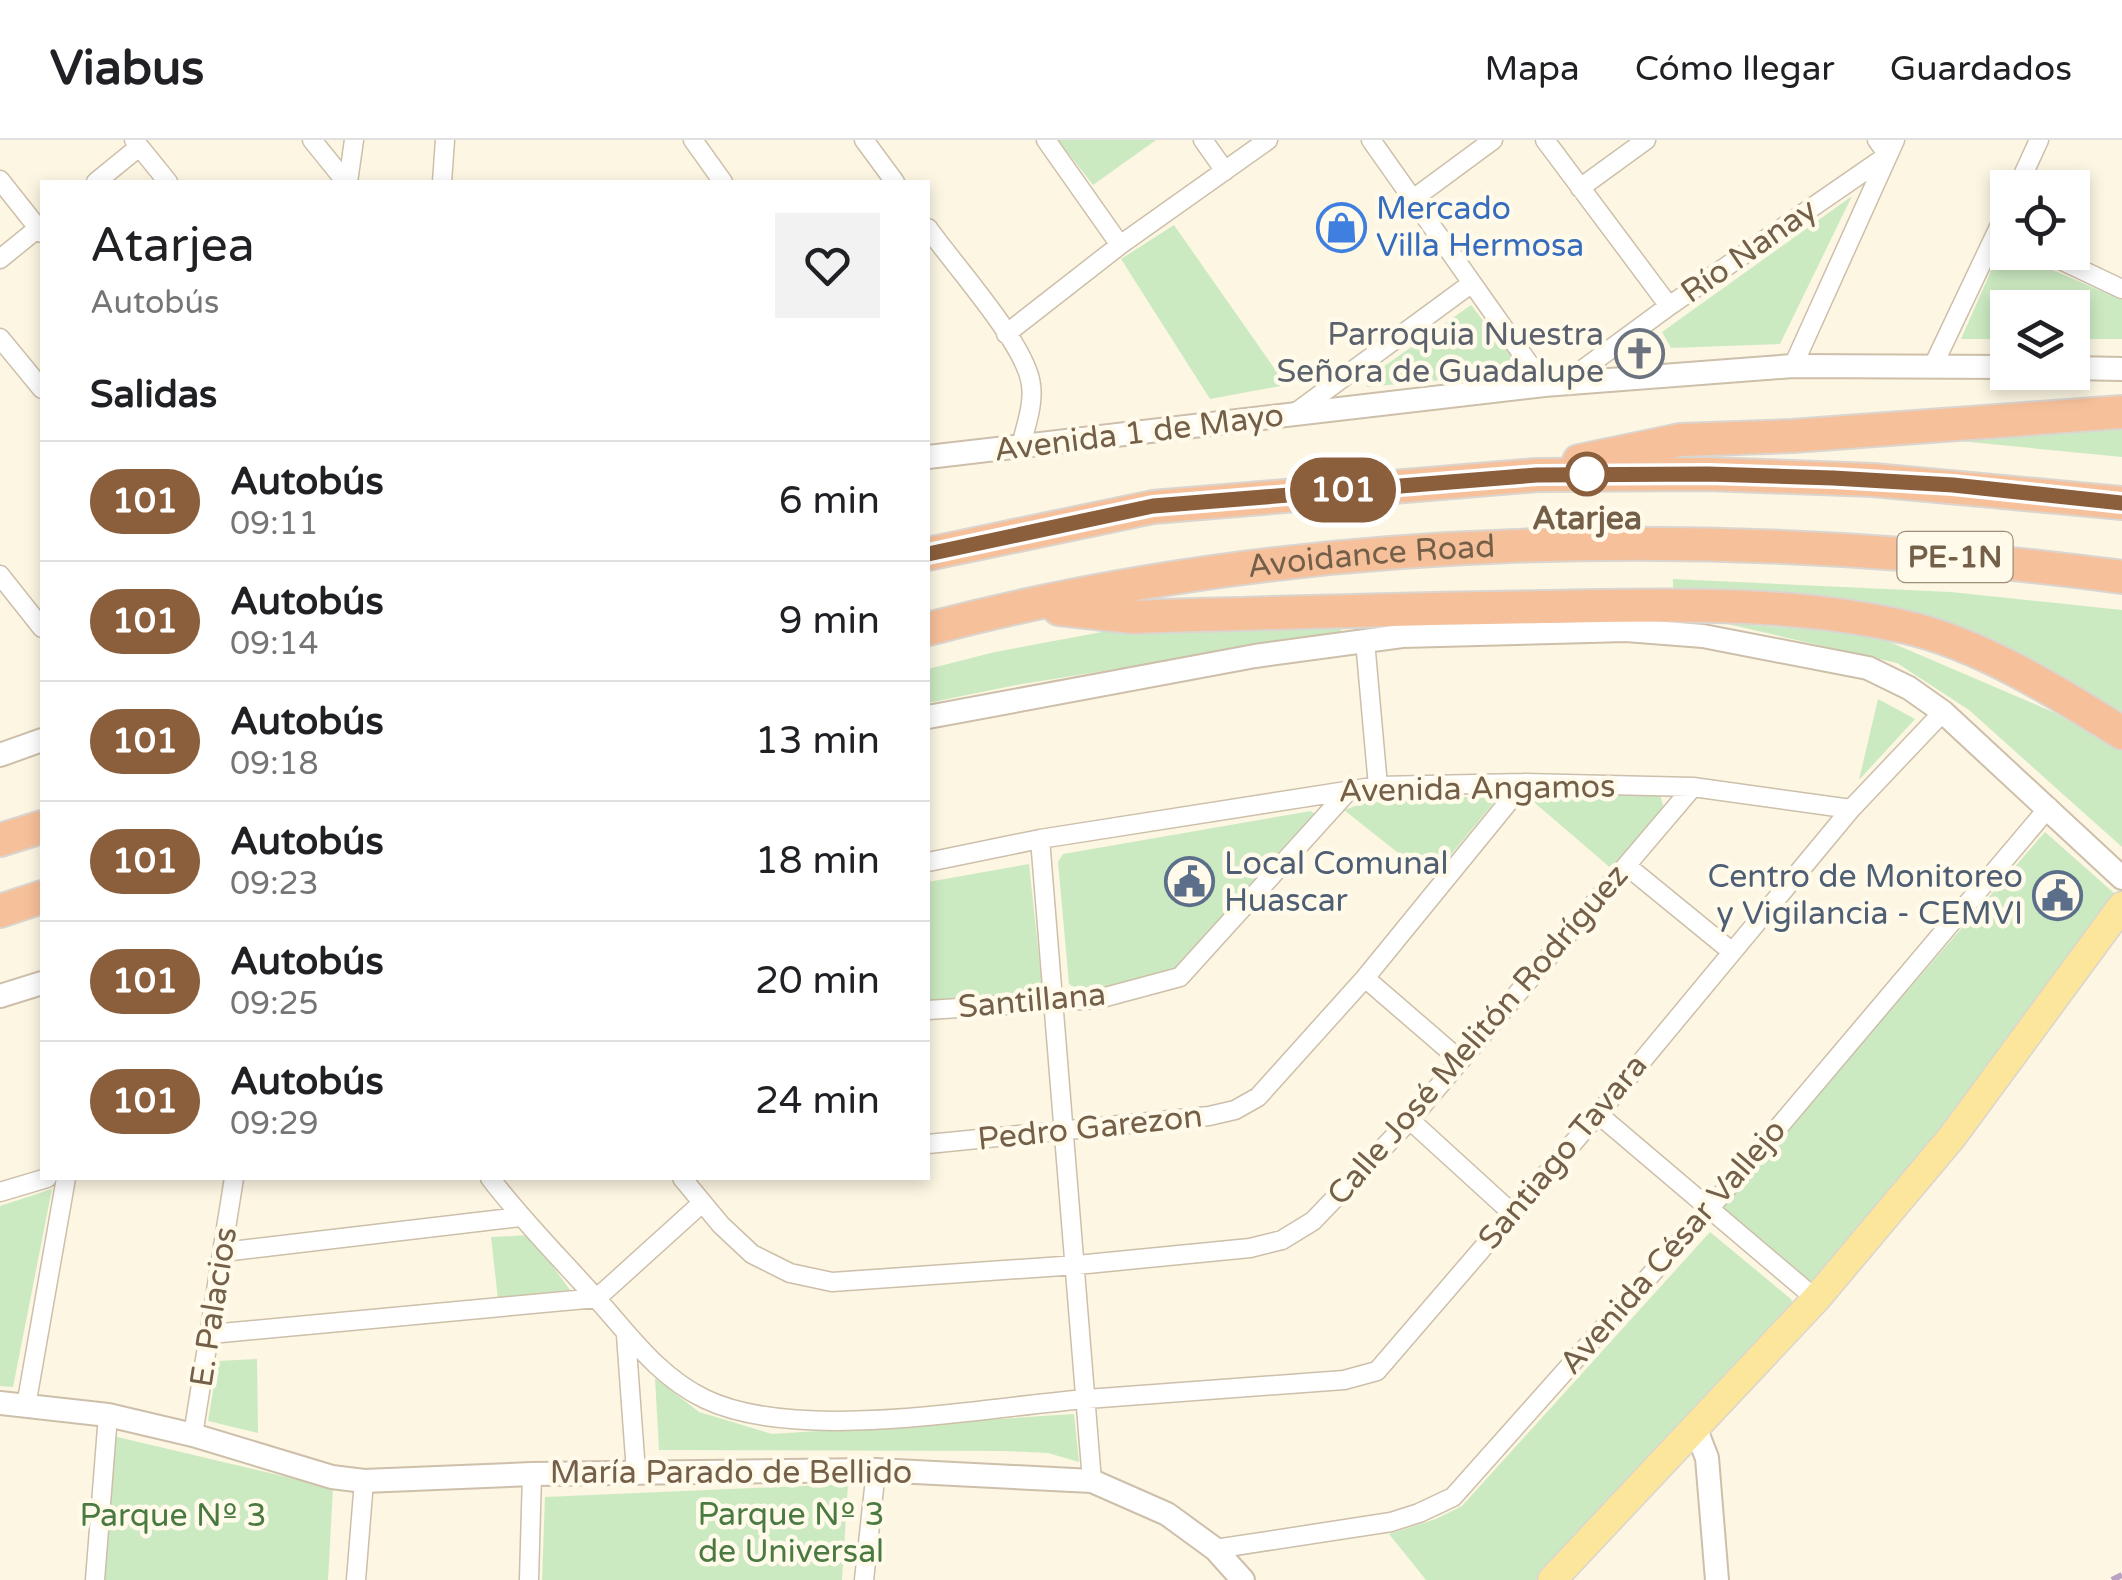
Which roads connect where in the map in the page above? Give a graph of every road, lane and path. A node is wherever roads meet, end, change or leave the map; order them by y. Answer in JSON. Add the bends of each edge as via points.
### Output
{"nodes":[{"id":1,"x":312,"y":140,"type":"edge"},
{"id":2,"x":354,"y":140,"type":"edge"},
{"id":3,"x":445,"y":140,"type":"edge"},
{"id":4,"x":692,"y":140,"type":"edge"},
{"id":5,"x":864,"y":140,"type":"edge"},
{"id":6,"x":1046,"y":140,"type":"edge"},
{"id":7,"x":1203,"y":140,"type":"edge"},
{"id":8,"x":1268,"y":140,"type":"edge"},
{"id":9,"x":1371,"y":140,"type":"edge"},
{"id":10,"x":1493,"y":140,"type":"edge"},
{"id":11,"x":1545,"y":140,"type":"edge"},
{"id":12,"x":1646,"y":140,"type":"edge"},
{"id":13,"x":2040,"y":140,"type":"edge"},
{"id":14,"x":136,"y":144,"type":"edge"},
{"id":15,"x":1887,"y":145,"type":"edge"},
{"id":16,"x":2026,"y":170,"type":"edge"},
{"id":17,"x":1225,"y":171,"type":"junction"},
{"id":18,"x":0,"y":180,"type":"edge"},
{"id":19,"x":98,"y":180,"type":"edge"},
{"id":20,"x":166,"y":180,"type":"edge"},
{"id":21,"x":345,"y":180,"type":"edge"},
{"id":22,"x":347,"y":180,"type":"edge"},
{"id":23,"x":442,"y":180,"type":"edge"},
{"id":24,"x":722,"y":180,"type":"edge"},
{"id":25,"x":894,"y":180,"type":"edge"},
{"id":26,"x":1580,"y":188,"type":"junction"},
{"id":27,"x":1412,"y":199,"type":"junction"},
{"id":28,"x":40,"y":228,"type":"edge"},
{"id":29,"x":40,"y":230,"type":"edge"},
{"id":30,"x":930,"y":233,"type":"edge"},
{"id":31,"x":1120,"y":244,"type":"junction"},
{"id":32,"x":1990,"y":256,"type":"edge"},
{"id":33,"x":0,"y":259,"type":"edge"},
{"id":34,"x":2082,"y":270,"type":"edge"},
{"id":35,"x":1472,"y":282,"type":"junction"},
{"id":36,"x":2122,"y":289,"type":"edge"},
{"id":37,"x":1669,"y":306,"type":"junction"},
{"id":38,"x":1006,"y":334,"type":"junction"},
{"id":39,"x":0,"y":338,"type":"edge"},
{"id":40,"x":1793,"y":366,"type":"junction"},
{"id":41,"x":1933,"y":366,"type":"junction"},
{"id":42,"x":1990,"y":367,"type":"edge"},
{"id":43,"x":2090,"y":368,"type":"edge"},
{"id":44,"x":2122,"y":369,"type":"edge"},
{"id":45,"x":1553,"y":384,"type":"junction"},
{"id":46,"x":40,"y":387,"type":"edge"},
{"id":47,"x":2122,"y":412,"type":"edge"},
{"id":48,"x":1293,"y":415,"type":"junction"},
{"id":49,"x":1021,"y":447,"type":"junction"},
{"id":50,"x":930,"y":457,"type":"edge"},
{"id":51,"x":1537,"y":475,"type":"junction"},
{"id":52,"x":2122,"y":503,"type":"edge"},
{"id":53,"x":930,"y":554,"type":"edge"},
{"id":54,"x":0,"y":575,"type":"edge"},
{"id":55,"x":2122,"y":577,"type":"edge"},
{"id":56,"x":1018,"y":605,"type":"junction"},
{"id":57,"x":40,"y":622,"type":"edge"},
{"id":58,"x":930,"y":628,"type":"edge"},
{"id":59,"x":1365,"y":641,"type":"junction"},
{"id":60,"x":1943,"y":712,"type":"junction"},
{"id":61,"x":930,"y":716,"type":"edge"},
{"id":62,"x":2122,"y":733,"type":"edge"},
{"id":63,"x":40,"y":741,"type":"edge"},
{"id":64,"x":0,"y":755,"type":"edge"},
{"id":65,"x":1524,"y":783,"type":"junction"},
{"id":66,"x":1378,"y":786,"type":"junction"},
{"id":67,"x":1693,"y":787,"type":"junction"},
{"id":68,"x":1351,"y":788,"type":"junction"},
{"id":69,"x":2049,"y":807,"type":"junction"},
{"id":70,"x":1851,"y":809,"type":"junction"},
{"id":71,"x":40,"y":828,"type":"edge"},
{"id":72,"x":1040,"y":839,"type":"junction"},
{"id":73,"x":0,"y":840,"type":"edge"},
{"id":74,"x":930,"y":862,"type":"edge"},
{"id":75,"x":1627,"y":866,"type":"junction"},
{"id":76,"x":2122,"y":878,"type":"edge"},
{"id":77,"x":40,"y":898,"type":"edge"},
{"id":78,"x":2122,"y":906,"type":"edge"},
{"id":79,"x":0,"y":911,"type":"edge"},
{"id":80,"x":1730,"y":951,"type":"junction"},
{"id":81,"x":1365,"y":978,"type":"junction"},
{"id":82,"x":40,"y":984,"type":"edge"},
{"id":83,"x":0,"y":996,"type":"edge"},
{"id":84,"x":1053,"y":1000,"type":"junction"},
{"id":85,"x":930,"y":1010,"type":"edge"},
{"id":86,"x":1460,"y":1060,"type":"junction"},
{"id":87,"x":1598,"y":1114,"type":"junction"},
{"id":88,"x":1410,"y":1120,"type":"junction"},
{"id":89,"x":1064,"y":1133,"type":"junction"},
{"id":90,"x":930,"y":1144,"type":"edge"},
{"id":91,"x":40,"y":1180,"type":"edge"},
{"id":92,"x":66,"y":1180,"type":"edge"},
{"id":93,"x":234,"y":1180,"type":"edge"},
{"id":94,"x":492,"y":1180,"type":"edge"},
{"id":95,"x":684,"y":1180,"type":"edge"},
{"id":96,"x":0,"y":1192,"type":"edge"},
{"id":97,"x":702,"y":1203,"type":"junction"},
{"id":98,"x":1711,"y":1207,"type":"junction"},
{"id":99,"x":1512,"y":1213,"type":"junction"},
{"id":100,"x":520,"y":1218,"type":"junction"},
{"id":101,"x":223,"y":1252,"type":"junction"},
{"id":102,"x":1077,"y":1265,"type":"junction"},
{"id":103,"x":596,"y":1298,"type":"junction"},
{"id":104,"x":1816,"y":1299,"type":"junction"},
{"id":105,"x":211,"y":1334,"type":"junction"},
{"id":106,"x":626,"y":1335,"type":"junction"},
{"id":107,"x":1085,"y":1399,"type":"junction"},
{"id":108,"x":0,"y":1404,"type":"edge"},
{"id":109,"x":26,"y":1406,"type":"junction"},
{"id":110,"x":108,"y":1415,"type":"junction"},
{"id":111,"x":1695,"y":1427,"type":"junction"},
{"id":112,"x":193,"y":1436,"type":"junction"},
{"id":113,"x":876,"y":1470,"type":"junction"},
{"id":114,"x":636,"y":1472,"type":"junction"},
{"id":115,"x":532,"y":1474,"type":"junction"},
{"id":116,"x":364,"y":1481,"type":"junction"},
{"id":117,"x":1092,"y":1481,"type":"junction"},
{"id":118,"x":1215,"y":1550,"type":"junction"},
{"id":119,"x":95,"y":1580,"type":"edge"},
{"id":120,"x":356,"y":1580,"type":"edge"},
{"id":121,"x":529,"y":1580,"type":"edge"},
{"id":122,"x":864,"y":1580,"type":"edge"},
{"id":123,"x":1243,"y":1580,"type":"edge"},
{"id":124,"x":1552,"y":1580,"type":"edge"},
{"id":125,"x":1717,"y":1580,"type":"edge"}],
"edges":[{"from":1,"to":21,"type":"street"},
{"from":2,"to":22,"type":"street"},
{"from":3,"to":23,"type":"street"},
{"from":4,"to":24,"type":"street"},
{"from":5,"to":25,"type":"street"},
{"from":6,"to":31,"type":"street"},
{"from":7,"to":17,"type":"street"},
{"from":8,"to":17,"type":"street"},
{"from":9,"to":27,"type":"street"},
{"from":10,"to":27,"type":"street"},
{"from":11,"to":26,"type":"street"},
{"from":12,"to":26,"type":"street"},
{"from":13,"to":16,"type":"street"},
{"from":14,"to":19,"type":"street"},
{"from":14,"to":20,"type":"street"},
{"from":15,"to":37,"type":"street","name":"Río Nanay"},
{"from":15,"to":40,"type":"street","name":"Río Nanay"},
{"from":17,"to":31,"type":"street"},
{"from":18,"to":28,"type":"street"},
{"from":26,"to":37,"type":"street"},
{"from":27,"to":35,"type":"street"},
{"from":29,"to":33,"type":"street"},
{"from":30,"to":38,"type":"street"},
{"from":31,"to":38,"type":"street"},
{"from":32,"to":41,"type":"street"},
{"from":34,"to":36,"type":"street"},
{"from":35,"to":45,"type":"street"},
{"from":35,"to":48,"type":"street"},
{"from":37,"to":45,"type":"street","name":"Río Nanay"},
{"from":38,"to":49,"type":"street","via":[[1032,386]]},
{"from":39,"to":46,"type":"street"},
{"from":40,"to":41,"type":"street","name":"Avenida 1 de Mayo"},
{"from":40,"to":45,"type":"street","name":"Avenida 1 de Mayo"},
{"from":41,"to":42,"type":"street","name":"Avenida 1 de Mayo"},
{"from":43,"to":44,"type":"street"},
{"from":45,"to":48,"type":"street","name":"Avenida 1 de Mayo"},
{"from":47,"to":51,"type":"highway","via":[[1680,440]]},
{"from":48,"to":49,"type":"street","name":"Avenida 1 de Mayo"},
{"from":49,"to":50,"type":"street","name":"Avenida 1 de Mayo"},
{"from":51,"to":52,"type":"highway","number":"PE-1N","via":[[1833,478]]},
{"from":51,"to":53,"type":"highway","number":"PE-1N","via":[[1153,506]]},
{"from":54,"to":57,"type":"street"},
{"from":55,"to":56,"type":"highway","name":"Avoidance Road","number":"PE-1N","via":[[1786,546],[1499,547],[1306,560]]},
{"from":56,"to":58,"type":"highway","name":"Avoidance Road","number":"PE-1N"},
{"from":56,"to":62,"type":"highway","via":[[1133,617],[1625,606],[1805,612],[1907,627],[1948,641]]},
{"from":59,"to":60,"type":"street","via":[[1626,630],[1703,636],[1868,668]]},
{"from":59,"to":61,"type":"street"},
{"from":59,"to":66,"type":"street"},
{"from":60,"to":69,"type":"street"},
{"from":60,"to":70,"type":"street","name":"Santiago Tavara"},
{"from":63,"to":64,"type":"street"},
{"from":65,"to":66,"type":"street","name":"Avenida Angamos"},
{"from":65,"to":67,"type":"street","name":"Avenida Angamos"},
{"from":65,"to":81,"type":"street","name":"Pedro Garezon"},
{"from":66,"to":68,"type":"street","name":"Avenida Angamos"},
{"from":67,"to":70,"type":"street","name":"Avenida Angamos"},
{"from":67,"to":75,"type":"street","name":"Calle José Melitón Rodríguez"},
{"from":68,"to":72,"type":"street","name":"Avenida Angamos"},
{"from":68,"to":84,"type":"street","name":"Santillana","via":[[1180,977],[1098,999]]},
{"from":69,"to":76,"type":"street"},
{"from":69,"to":98,"type":"street","name":"Avenida César Vallejo"},
{"from":70,"to":80,"type":"street","name":"Santiago Tavara"},
{"from":71,"to":73,"type":"highway"},
{"from":72,"to":74,"type":"street","name":"Avenida Angamos"},
{"from":72,"to":84,"type":"street"},
{"from":75,"to":80,"type":"street"},
{"from":75,"to":86,"type":"street","name":"Calle José Melitón Rodríguez"},
{"from":77,"to":79,"type":"highway"},
{"from":78,"to":104,"type":"main road","via":[[1952,1137]]},
{"from":80,"to":87,"type":"street","name":"Santiago Tavara"},
{"from":81,"to":86,"type":"street"},
{"from":81,"to":89,"type":"street","name":"Pedro Garezon","via":[[1258,1096],[1235,1110]]},
{"from":82,"to":83,"type":"street"},
{"from":84,"to":85,"type":"street","name":"Santillana"},
{"from":84,"to":89,"type":"street"},
{"from":86,"to":88,"type":"street","name":"Calle José Melitón Rodríguez"},
{"from":87,"to":98,"type":"street"},
{"from":87,"to":99,"type":"street","name":"Santiago Tavara"},
{"from":88,"to":99,"type":"street"},
{"from":88,"to":102,"type":"street","name":"Calle José Melitón Rodríguez","via":[[1313,1220],[1282,1240]]},
{"from":89,"to":90,"type":"street","name":"Pedro Garezon"},
{"from":89,"to":102,"type":"street"},
{"from":91,"to":96,"type":"street"},
{"from":92,"to":109,"type":"street"},
{"from":93,"to":101,"type":"street","name":"E. Palacios"},
{"from":94,"to":100,"type":"street","name":"Santiago Tavara"},
{"from":95,"to":97,"type":"street","name":"Calle José Melitón Rodríguez"},
{"from":97,"to":102,"type":"street","name":"Calle José Melitón Rodríguez","via":[[752,1254],[810,1279],[858,1282]]},
{"from":97,"to":103,"type":"street"},
{"from":98,"to":104,"type":"street"},
{"from":98,"to":118,"type":"street","name":"Avenida César Vallejo","via":[[1453,1497],[1391,1522]]},
{"from":99,"to":107,"type":"street","name":"Santiago Tavara","via":[[1377,1371],[1344,1380]]},
{"from":100,"to":101,"type":"street"},
{"from":100,"to":103,"type":"street","name":"Santiago Tavara"},
{"from":101,"to":105,"type":"street","name":"E. Palacios"},
{"from":102,"to":107,"type":"street"},
{"from":103,"to":105,"type":"street"},
{"from":103,"to":106,"type":"street","name":"Santiago Tavara"},
{"from":104,"to":111,"type":"main road"},
{"from":105,"to":112,"type":"street","name":"E. Palacios"},
{"from":106,"to":107,"type":"street","name":"Santiago Tavara","via":[[689,1391],[755,1414],[899,1418]]},
{"from":106,"to":114,"type":"street"},
{"from":107,"to":117,"type":"street"},
{"from":108,"to":109,"type":"street","name":"María Parado de Bellido"},
{"from":109,"to":110,"type":"street","name":"María Parado de Bellido"},
{"from":110,"to":112,"type":"street","name":"María Parado de Bellido"},
{"from":110,"to":119,"type":"street"},
{"from":111,"to":124,"type":"main road"},
{"from":111,"to":125,"type":"street","via":[[1707,1458]]},
{"from":112,"to":116,"type":"street","name":"María Parado de Bellido"},
{"from":113,"to":114,"type":"street","name":"María Parado de Bellido"},
{"from":113,"to":117,"type":"street","name":"María Parado de Bellido"},
{"from":113,"to":122,"type":"street"},
{"from":114,"to":115,"type":"street","name":"María Parado de Bellido"},
{"from":115,"to":116,"type":"street","name":"María Parado de Bellido"},
{"from":115,"to":121,"type":"street"},
{"from":116,"to":120,"type":"street"},
{"from":117,"to":118,"type":"street","name":"María Parado de Bellido","via":[[1167,1514]]},
{"from":118,"to":123,"type":"street","name":"María Parado de Bellido"}]}
